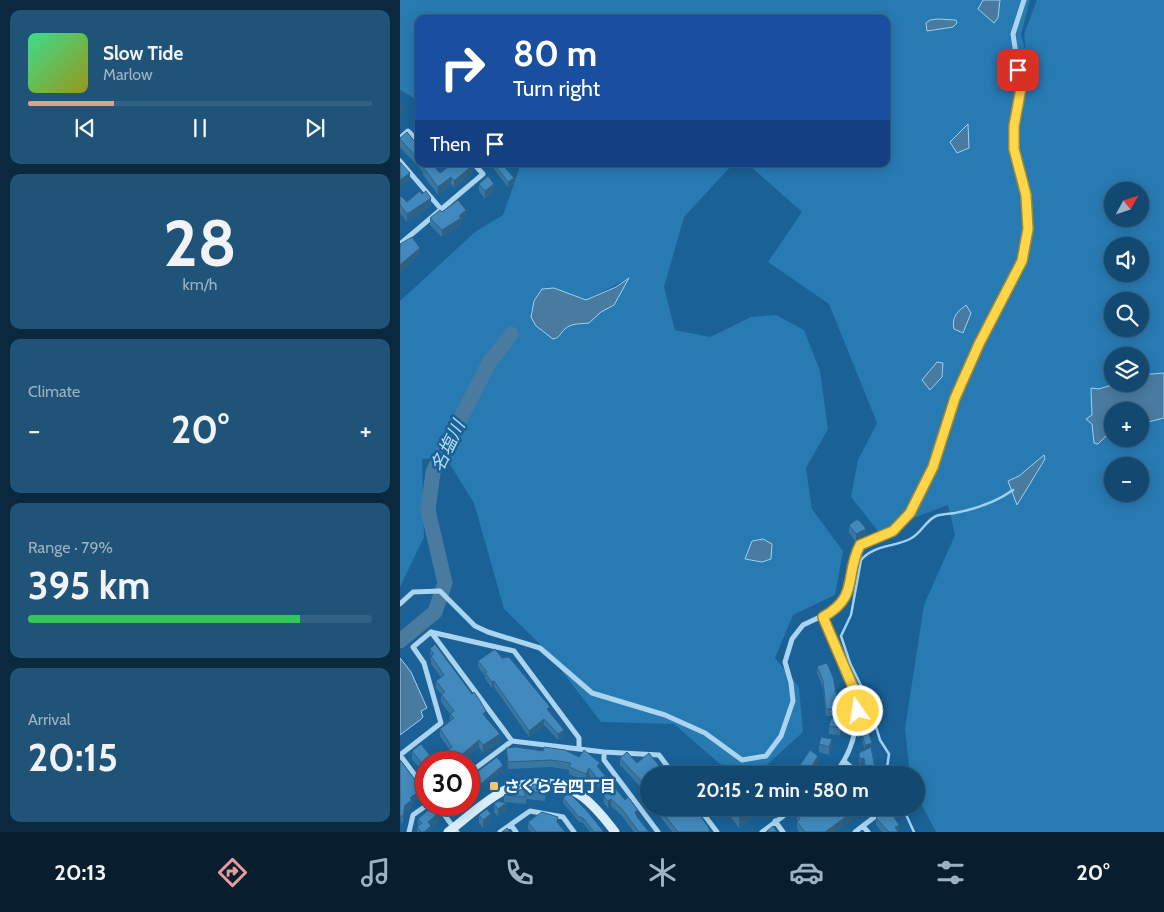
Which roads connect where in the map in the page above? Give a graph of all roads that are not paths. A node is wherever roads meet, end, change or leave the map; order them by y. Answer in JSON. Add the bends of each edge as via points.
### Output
{"nodes":[{"id":1,"x":1024,"y":0,"type":"edge"},
{"id":2,"x":400,"y":138,"type":"edge"},
{"id":3,"x":415,"y":138,"type":"edge"},
{"id":4,"x":400,"y":161,"type":"edge"},
{"id":5,"x":477,"y":167,"type":"edge"},
{"id":6,"x":441,"y":210,"type":"junction"},
{"id":7,"x":400,"y":233,"type":"edge"},
{"id":8,"x":405,"y":239,"type":"junction"},
{"id":9,"x":400,"y":244,"type":"edge"},
{"id":10,"x":400,"y":604,"type":"edge"},
{"id":11,"x":823,"y":617,"type":"junction"},
{"id":12,"x":431,"y":632,"type":"junction"},
{"id":13,"x":512,"y":741,"type":"junction"},
{"id":14,"x":579,"y":749,"type":"junction"},
{"id":15,"x":604,"y":752,"type":"junction"},
{"id":16,"x":400,"y":755,"type":"edge"},
{"id":17,"x":845,"y":762,"type":"junction"},
{"id":18,"x":480,"y":765,"type":"edge"},
{"id":19,"x":667,"y":766,"type":"edge"},
{"id":20,"x":842,"y":766,"type":"edge"},
{"id":21,"x":850,"y":766,"type":"edge"},
{"id":22,"x":415,"y":775,"type":"edge"},
{"id":23,"x":415,"y":814,"type":"edge"},
{"id":24,"x":444,"y":816,"type":"edge"},
{"id":25,"x":705,"y":816,"type":"edge"},
{"id":26,"x":783,"y":816,"type":"edge"},
{"id":27,"x":876,"y":816,"type":"edge"},
{"id":28,"x":776,"y":821,"type":"junction"},
{"id":29,"x":511,"y":825,"type":"junction"},
{"id":30,"x":863,"y":826,"type":"junction"},
{"id":31,"x":453,"y":831,"type":"edge"},
{"id":32,"x":409,"y":832,"type":"edge"},
{"id":33,"x":500,"y":832,"type":"edge"},
{"id":34,"x":516,"y":832,"type":"edge"},
{"id":35,"x":574,"y":832,"type":"edge"},
{"id":36,"x":615,"y":832,"type":"edge"},
{"id":37,"x":658,"y":832,"type":"edge"},
{"id":38,"x":718,"y":832,"type":"edge"},
{"id":39,"x":762,"y":832,"type":"edge"},
{"id":40,"x":784,"y":832,"type":"edge"},
{"id":41,"x":855,"y":832,"type":"edge"},
{"id":42,"x":868,"y":832,"type":"edge"}],
"edges":[{"from":1,"to":11,"type":"street","via":[[1014,34],[1021,88],[1014,126],[1014,149],[1026,195],[1028,229],[1022,261],[979,344],[955,398],[933,467],[910,513],[893,531],[860,545],[847,597],[838,609]]},
{"from":2,"to":3,"type":"street","via":[[408,131]]},
{"from":4,"to":6,"type":"street"},
{"from":5,"to":6,"type":"street","via":[[483,174]]},
{"from":6,"to":8,"type":"street"},
{"from":7,"to":8,"type":"street"},
{"from":8,"to":9,"type":"street"},
{"from":10,"to":11,"type":"street","via":[[413,592],[440,591],[475,626],[540,648],[592,693],[665,715],[705,734],[742,760],[766,756],[781,736],[793,701],[785,662],[792,639],[803,625]]},
{"from":11,"to":17,"type":"street","via":[[852,685],[858,711]]},
{"from":12,"to":13,"type":"street"},
{"from":12,"to":14,"type":"street","via":[[514,651],[579,738]]},
{"from":12,"to":16,"type":"street","via":[[413,647],[424,663],[441,723]]},
{"from":13,"to":14,"type":"street"},
{"from":13,"to":18,"type":"street"},
{"from":14,"to":15,"type":"street"},
{"from":15,"to":19,"type":"street","via":[[659,756]]},
{"from":15,"to":37,"type":"street","via":[[604,760]]},
{"from":16,"to":22,"type":"street"},
{"from":17,"to":20,"type":"street"},
{"from":17,"to":21,"type":"street"},
{"from":23,"to":32,"type":"street"},
{"from":24,"to":31,"type":"street"},
{"from":25,"to":38,"type":"street"},
{"from":26,"to":28,"type":"street"},
{"from":27,"to":30,"type":"street"},
{"from":28,"to":39,"type":"street"},
{"from":28,"to":40,"type":"street"},
{"from":29,"to":33,"type":"street"},
{"from":29,"to":34,"type":"street"},
{"from":29,"to":35,"type":"street","via":[[530,811],[563,817]]},
{"from":30,"to":41,"type":"street"},
{"from":30,"to":42,"type":"street"},
{"from":31,"to":36,"type":"street","via":[[508,789],[547,783],[560,784],[578,792],[594,804]]}]}
